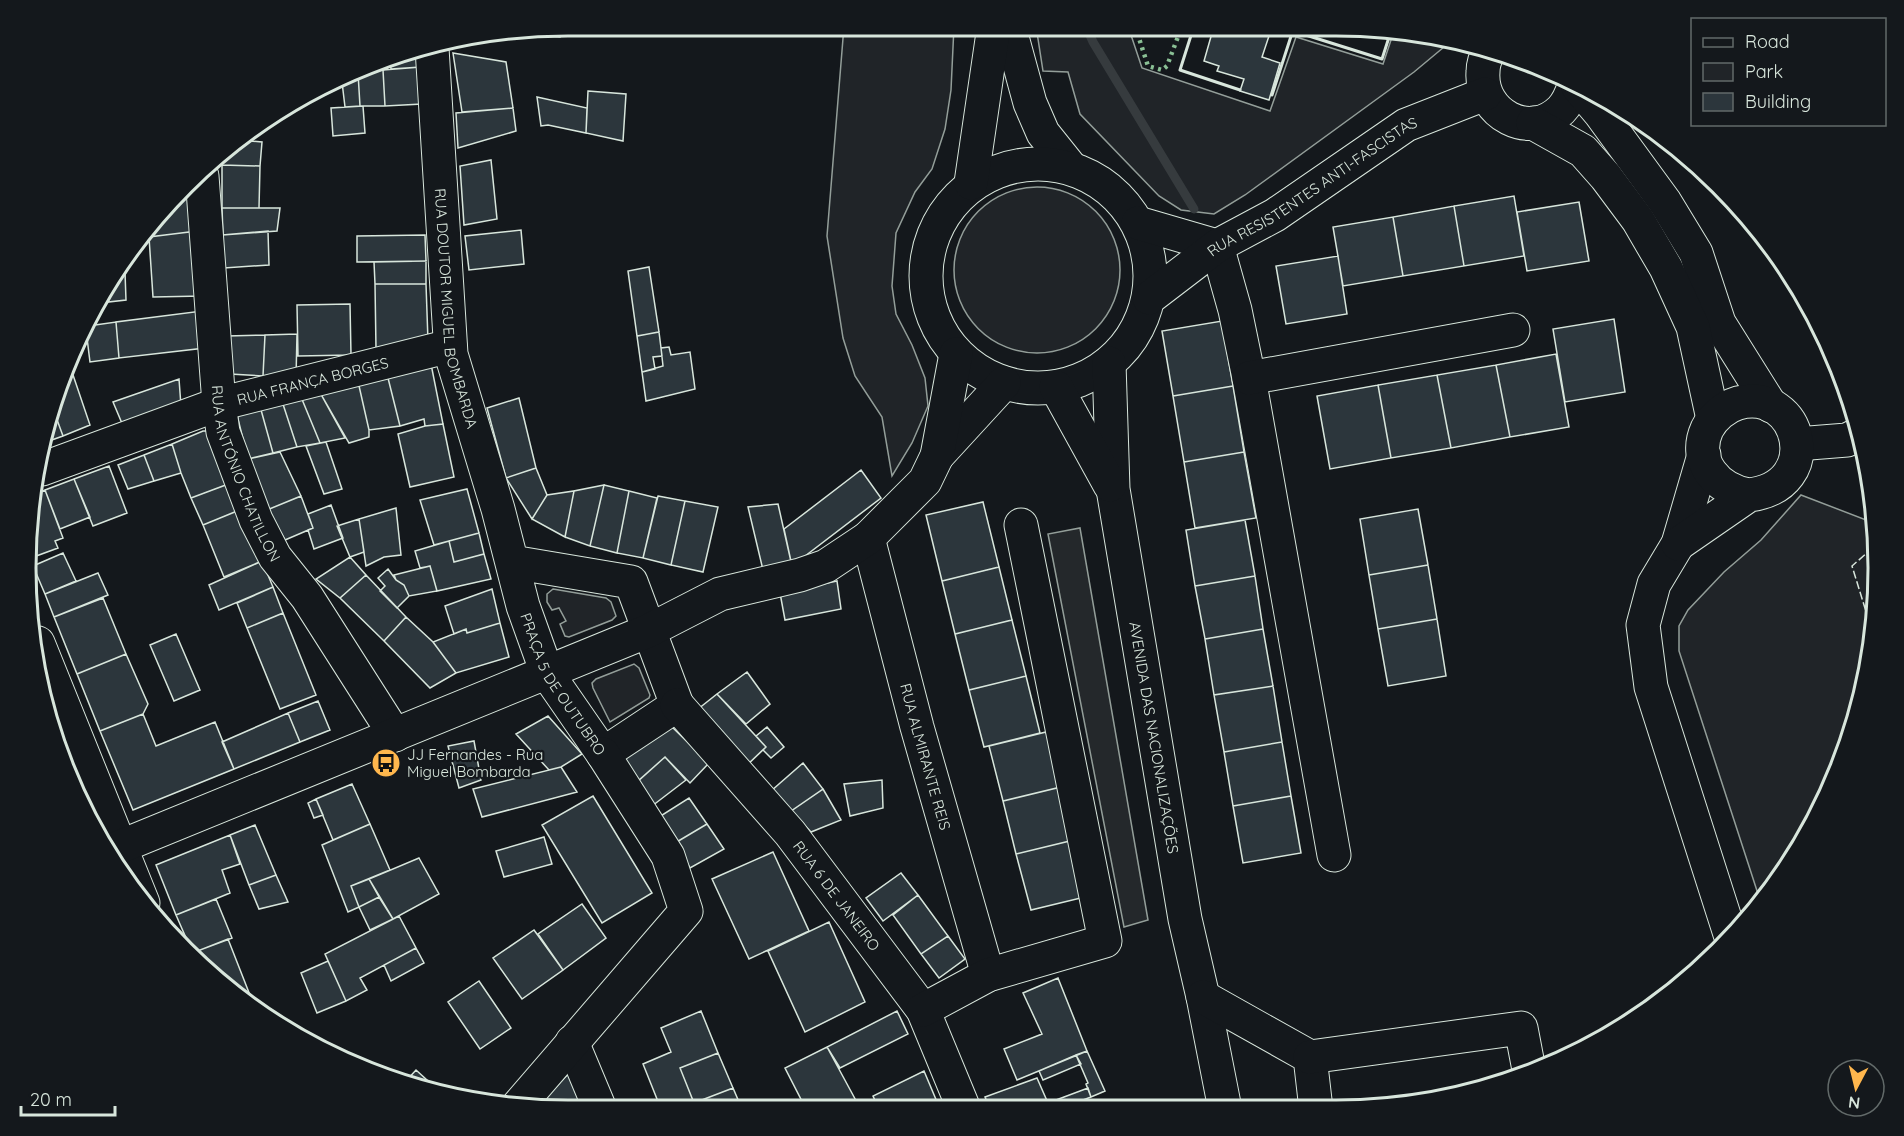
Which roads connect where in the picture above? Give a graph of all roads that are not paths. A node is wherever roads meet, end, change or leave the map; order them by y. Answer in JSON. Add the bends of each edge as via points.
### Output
{"nodes":[{"id":1,"x":993,"y":36,"type":"edge"},
{"id":2,"x":1013,"y":36,"type":"edge"},
{"id":3,"x":432,"y":53,"type":"edge"},
{"id":4,"x":1487,"y":58,"type":"edge"},
{"id":5,"x":1573,"y":92,"type":"edge"},
{"id":6,"x":1485,"y":94,"type":"junction"},
{"id":7,"x":1587,"y":99,"type":"edge"},
{"id":8,"x":1533,"y":123,"type":"junction"},
{"id":9,"x":1071,"y":168,"type":"junction"},
{"id":10,"x":202,"y":182,"type":"edge"},
{"id":11,"x":971,"y":183,"type":"junction"},
{"id":12,"x":1138,"y":223,"type":"junction"},
{"id":13,"x":1216,"y":246,"type":"junction"},
{"id":14,"x":1149,"y":298,"type":"junction"},
{"id":15,"x":1513,"y":330,"type":"dead end"},
{"id":16,"x":450,"y":346,"type":"junction"},
{"id":17,"x":956,"y":354,"type":"junction"},
{"id":18,"x":1109,"y":363,"type":"junction"},
{"id":19,"x":1249,"y":378,"type":"junction"},
{"id":20,"x":1004,"y":383,"type":"junction"},
{"id":21,"x":1056,"y":387,"type":"junction"},
{"id":22,"x":219,"y":404,"type":"junction"},
{"id":23,"x":1771,"y":406,"type":"junction"},
{"id":24,"x":1713,"y":419,"type":"junction"},
{"id":25,"x":1852,"y":438,"type":"edge"},
{"id":26,"x":1797,"y":444,"type":"junction"},
{"id":27,"x":1704,"y":455,"type":"junction"},
{"id":28,"x":937,"y":456,"type":"junction"},
{"id":29,"x":45,"y":468,"type":"edge"},
{"id":30,"x":1113,"y":489,"type":"junction"},
{"id":31,"x":1749,"y":495,"type":"junction"},
{"id":32,"x":1021,"y":525,"type":"dead end"},
{"id":33,"x":868,"y":538,"type":"junction"},
{"id":34,"x":1678,"y":543,"type":"junction"},
{"id":35,"x":512,"y":562,"type":"junction"},
{"id":36,"x":648,"y":631,"type":"junction"},
{"id":37,"x":44,"y":659,"type":"edge"},
{"id":38,"x":547,"y":673,"type":"junction"},
{"id":39,"x":677,"y":705,"type":"junction"},
{"id":40,"x":395,"y":735,"type":"junction"},
{"id":41,"x":603,"y":754,"type":"junction"},
{"id":42,"x":116,"y":848,"type":"edge"},
{"id":43,"x":1334,"y":855,"type":"dead end"},
{"id":44,"x":1728,"y":927,"type":"edge"},
{"id":45,"x":988,"y":975,"type":"junction"},
{"id":46,"x":1203,"y":998,"type":"junction"},
{"id":47,"x":923,"y":1010,"type":"junction"},
{"id":48,"x":572,"y":1042,"type":"junction"},
{"id":49,"x":1310,"y":1057,"type":"junction"},
{"id":50,"x":1528,"y":1064,"type":"edge"},
{"id":51,"x":525,"y":1098,"type":"edge"},
{"id":52,"x":596,"y":1100,"type":"edge"},
{"id":53,"x":960,"y":1100,"type":"edge"},
{"id":54,"x":1223,"y":1100,"type":"edge"},
{"id":55,"x":1315,"y":1100,"type":"edge"}],
"edges":[{"from":1,"to":11,"type":"street"},
{"from":2,"to":9,"type":"street","via":[[1030,103],[1043,133]]},
{"from":3,"to":16,"type":"street","name":"RUA DOUTOR MIGUEL BOMBARDA"},
{"from":4,"to":6,"type":"street","via":[[1482,81]]},
{"from":5,"to":8,"type":"street","via":[[1560,111]]},
{"from":6,"to":8,"type":"street","via":[[1504,117]]},
{"from":6,"to":13,"type":"street","name":"RUA RESISTENTES ANTI-FASCISTAS","via":[[1406,125],[1275,215]]},
{"from":7,"to":23,"type":"street","via":[[1665,202],[1696,253],[1719,323]]},
{"from":8,"to":24,"type":"street","via":[[1583,151],[1638,220],[1693,327]]},
{"from":9,"to":11,"type":"street","via":[[1042,163],[1013,166]]},
{"from":9,"to":12,"type":"street","via":[[1098,180],[1121,198]]},
{"from":10,"to":22,"type":"street","name":"RUA ANTÓNIO CHATILLON"},
{"from":11,"to":17,"type":"street","via":[[937,224],[926,257],[926,292],[936,325]]},
{"from":12,"to":13,"type":"street"},
{"from":12,"to":14,"type":"street","via":[[1150,259]]},
{"from":13,"to":14,"type":"street","name":"RUA RESISTENTES ANTI-FASCISTAS"},
{"from":13,"to":19,"type":"street"},
{"from":14,"to":18,"type":"street","via":[[1135,334]]},
{"from":15,"to":19,"type":"street"},
{"from":16,"to":22,"type":"street","name":"RUA FRANÇA BORGES"},
{"from":16,"to":35,"type":"street","name":"RUA DOUTOR MIGUEL BOMBARDA"},
{"from":17,"to":20,"type":"street","via":[[978,372]]},
{"from":17,"to":28,"type":"street"},
{"from":18,"to":21,"type":"street","via":[[1084,379]]},
{"from":18,"to":30,"type":"street","name":"AVENIDA DAS NACIONALIZAÇÕES"},
{"from":19,"to":43,"type":"street"},
{"from":20,"to":21,"type":"street","via":[[1029,388]]},
{"from":20,"to":28,"type":"street"},
{"from":21,"to":30,"type":"street"},
{"from":22,"to":29,"type":"street","name":"RUA FRANÇA BORGES"},
{"from":22,"to":40,"type":"street","name":"RUA ANTÓNIO CHATILLON","via":[[224,432],[256,520],[275,557],[307,597]]},
{"from":23,"to":24,"type":"street","via":[[1746,401],[1734,404]]},
{"from":23,"to":26,"type":"street","via":[[1784,415]]},
{"from":24,"to":27,"type":"street","via":[[1707,430]]},
{"from":25,"to":26,"type":"street"},
{"from":26,"to":31,"type":"street","via":[[1792,469],[1785,480],[1762,494]]},
{"from":27,"to":31,"type":"street","via":[[1712,473],[1725,487]]},
{"from":27,"to":34,"type":"street"},
{"from":28,"to":33,"type":"street","via":[[925,482]]},
{"from":30,"to":46,"type":"street","name":"AVENIDA DAS NACIONALIZAÇÕES","via":[[1185,919]]},
{"from":31,"to":34,"type":"street"},
{"from":32,"to":45,"type":"street","via":[[1105,941]]},
{"from":33,"to":36,"type":"street","via":[[825,566],[720,594]]},
{"from":33,"to":45,"type":"street","name":"RUA ALMIRANTE REIS"},
{"from":34,"to":44,"type":"street","via":[[1654,584],[1643,625],[1651,687]]},
{"from":35,"to":36,"type":"street","via":[[631,582]]},
{"from":35,"to":38,"type":"street","name":"PRAÇA 5 DE OUTUBRO"},
{"from":36,"to":38,"type":"street"},
{"from":36,"to":39,"type":"street"},
{"from":37,"to":42,"type":"street"},
{"from":38,"to":40,"type":"street"},
{"from":38,"to":41,"type":"street","name":"PRAÇA 5 DE OUTUBRO"},
{"from":39,"to":41,"type":"street","name":"PRAÇA 5 DE OUTUBRO"},
{"from":39,"to":47,"type":"street","name":"RUA 6 DE JANEIRO","via":[[790,833]]},
{"from":40,"to":42,"type":"street"},
{"from":41,"to":48,"type":"street","via":[[668,856],[686,911]]},
{"from":45,"to":47,"type":"street"},
{"from":46,"to":49,"type":"street"},
{"from":46,"to":54,"type":"street","name":"AVENIDA DAS NACIONALIZAÇÕES"},
{"from":47,"to":53,"type":"street","name":"RUA 6 DE JANEIRO"},
{"from":48,"to":51,"type":"street"},
{"from":48,"to":52,"type":"street"},
{"from":49,"to":50,"type":"street","via":[[1521,1028]]},
{"from":49,"to":55,"type":"street"}]}
